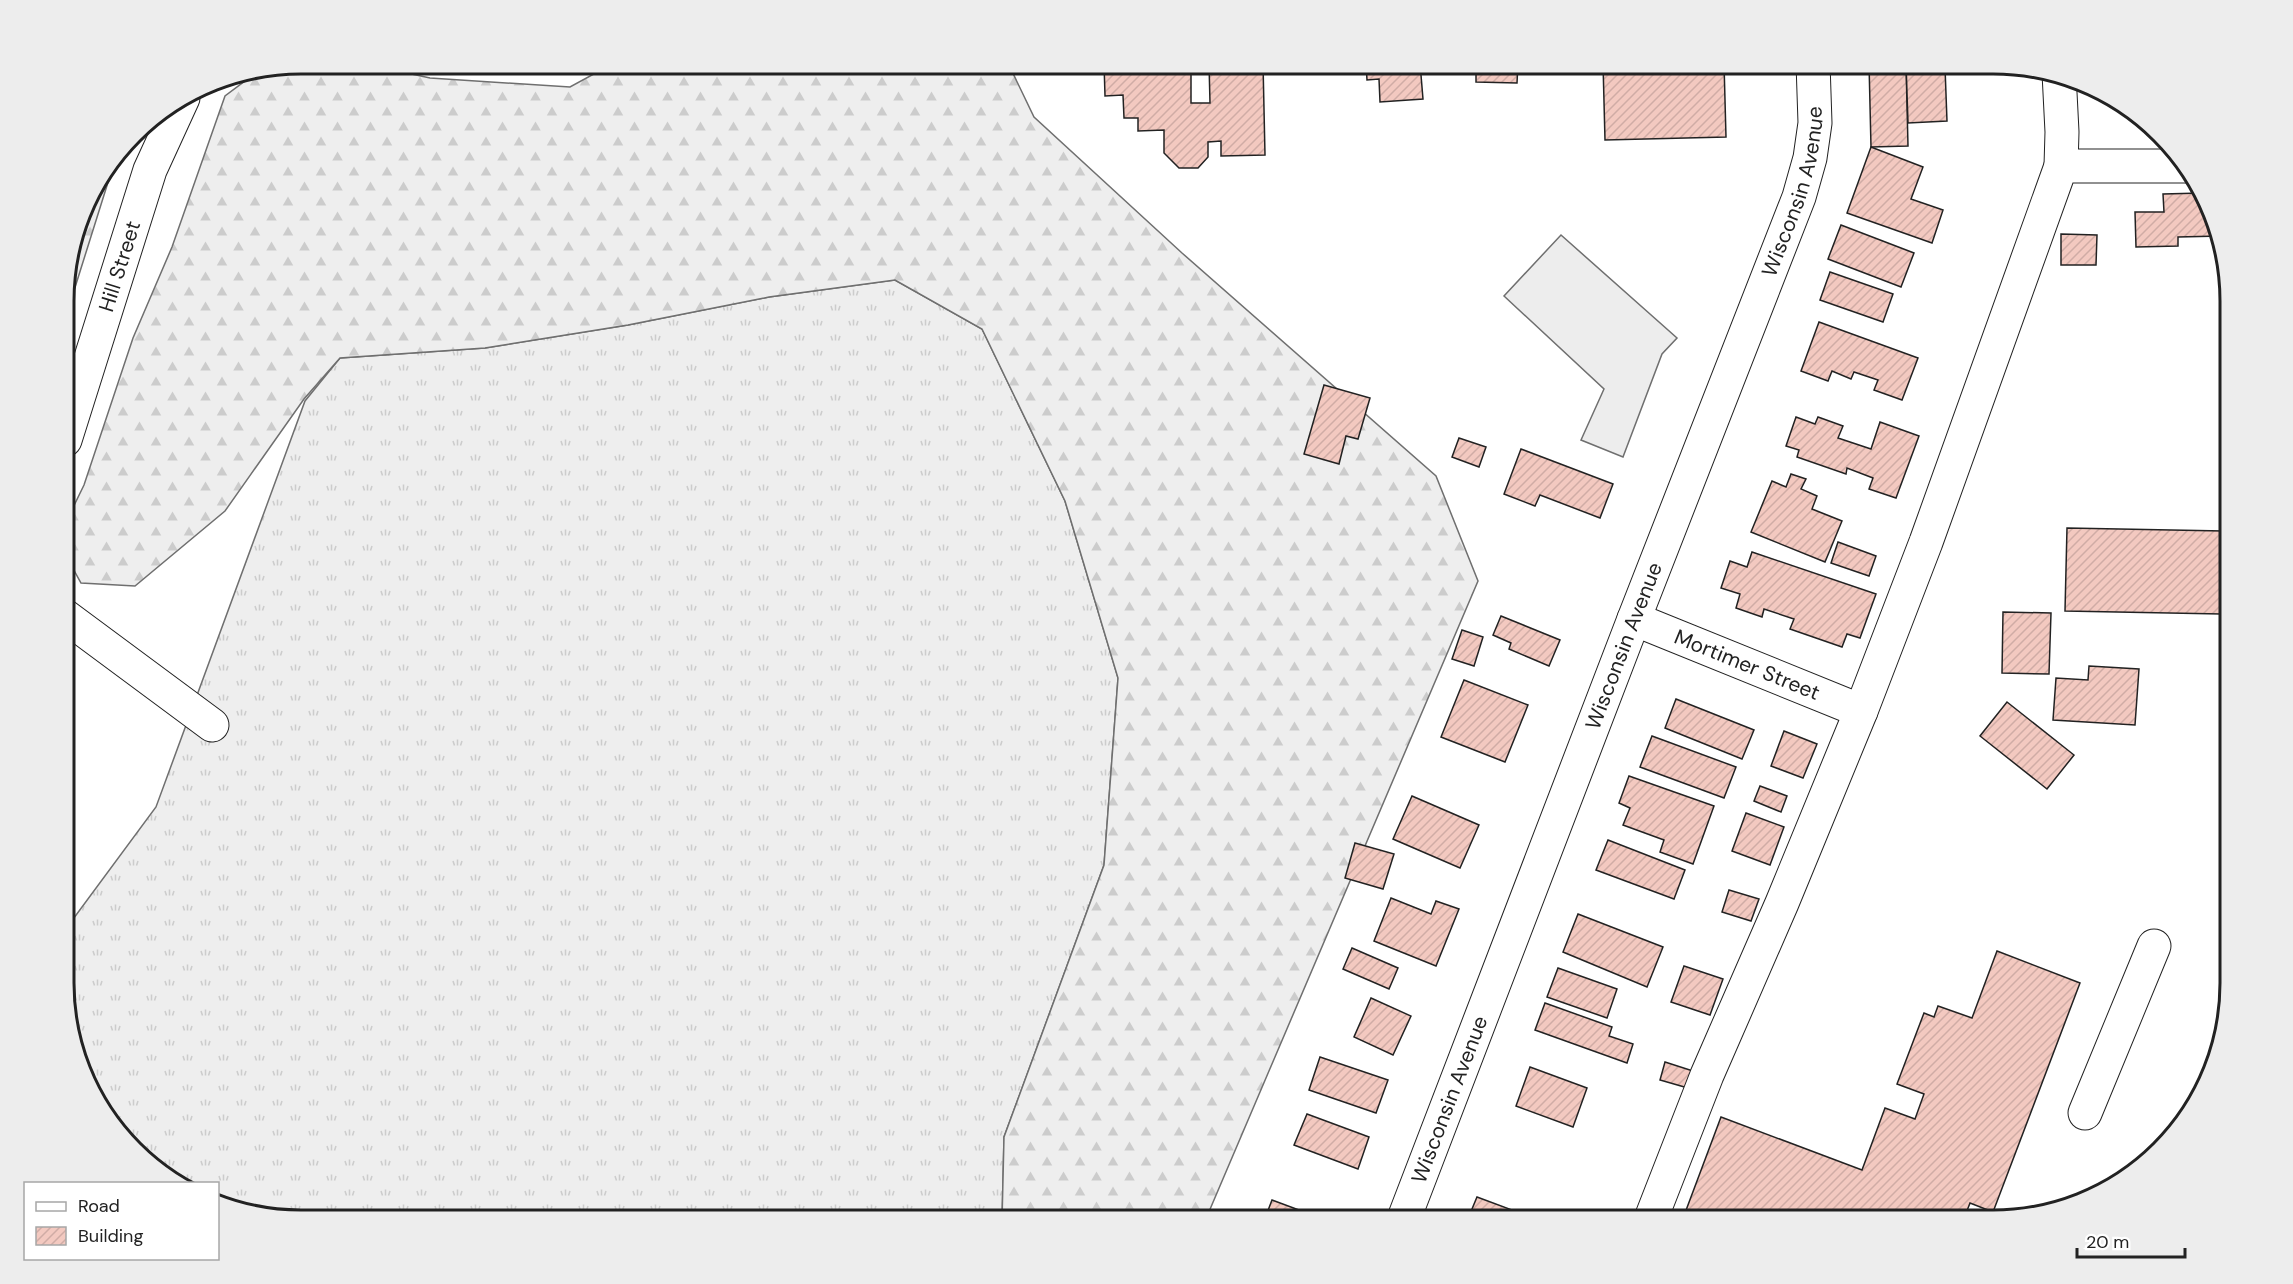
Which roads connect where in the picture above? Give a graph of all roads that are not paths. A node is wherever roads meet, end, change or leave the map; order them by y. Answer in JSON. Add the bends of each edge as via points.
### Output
{"nodes":[{"id":1,"x":1813,"y":74,"type":"edge"},
{"id":2,"x":2060,"y":84,"type":"edge"},
{"id":3,"x":177,"y":110,"type":"edge"},
{"id":4,"x":2061,"y":166,"type":"junction"},
{"id":5,"x":2175,"y":166,"type":"edge"},
{"id":6,"x":74,"y":411,"type":"edge"},
{"id":7,"x":1634,"y":619,"type":"junction"},
{"id":8,"x":74,"y":623,"type":"edge"},
{"id":9,"x":1861,"y":711,"type":"junction"},
{"id":10,"x":212,"y":725,"type":"dead end"},
{"id":11,"x":2154,"y":946,"type":"dead end"},
{"id":12,"x":2085,"y":1113,"type":"dead end"},
{"id":13,"x":1407,"y":1210,"type":"edge"},
{"id":14,"x":1654,"y":1210,"type":"edge"}],
"edges":[{"from":1,"to":7,"type":"main road","name":"Wisconsin Avenue","via":[[1815,123],[1799,197]]},
{"from":2,"to":4,"type":"main road"},
{"from":3,"to":6,"type":"main road","name":"Hill Street","via":[[150,170]]},
{"from":4,"to":5,"type":"main road"},
{"from":4,"to":9,"type":"main road"},
{"from":7,"to":9,"type":"main road","name":"Mortimer Street"},
{"from":7,"to":13,"type":"main road","name":"Wisconsin Avenue"},
{"from":8,"to":10,"type":"main road"},
{"from":9,"to":14,"type":"main road"},
{"from":11,"to":12,"type":"main road"}]}
